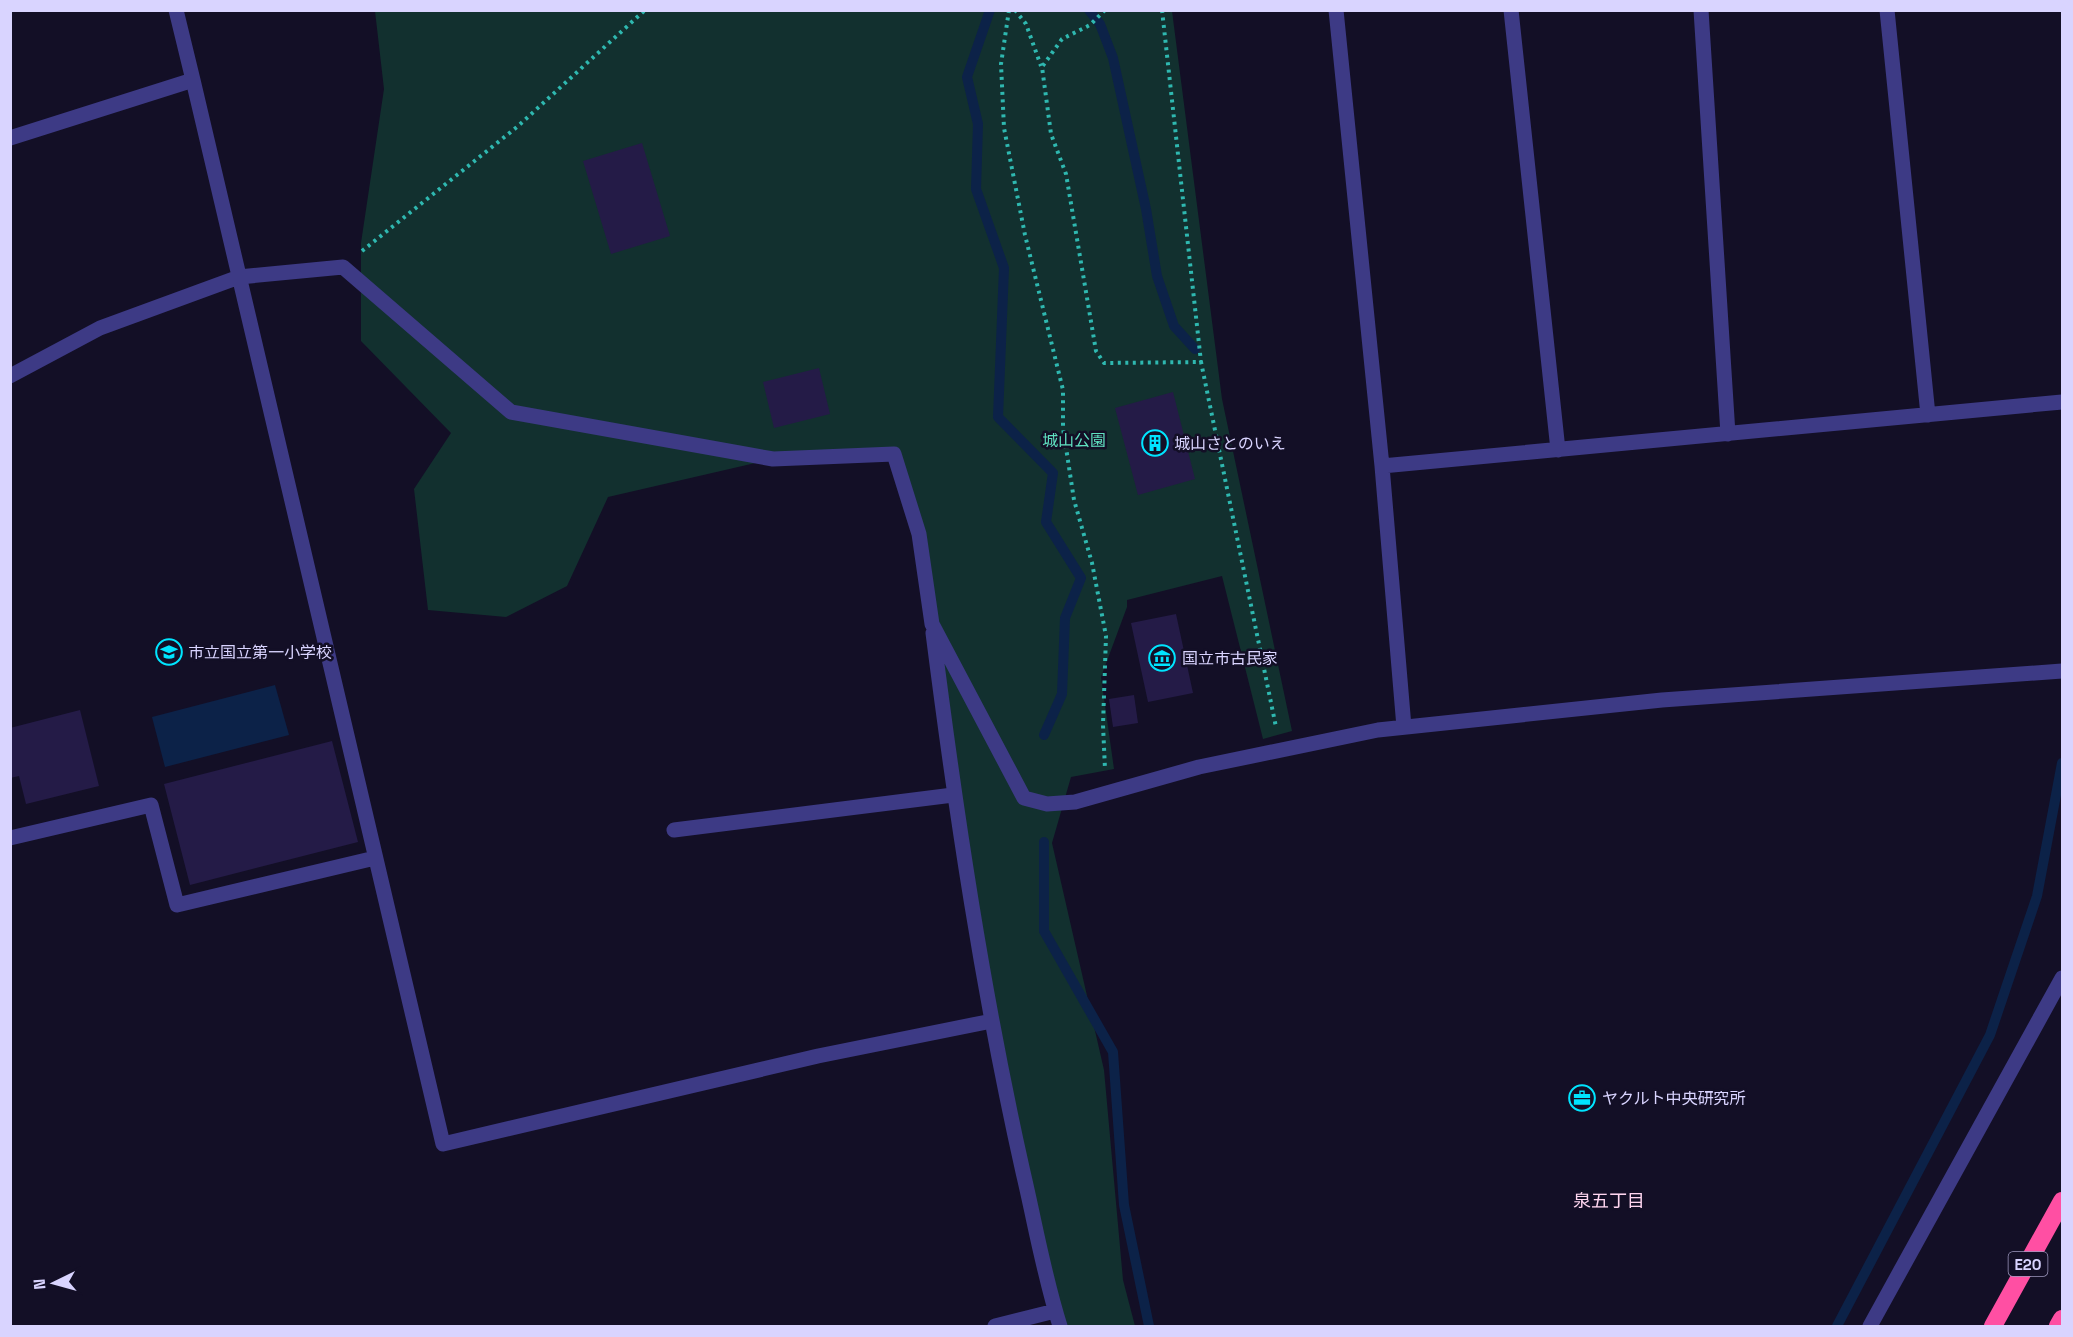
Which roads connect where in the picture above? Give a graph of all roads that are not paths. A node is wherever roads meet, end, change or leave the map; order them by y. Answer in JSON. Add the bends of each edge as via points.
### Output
{"nodes":[{"id":1,"x":176,"y":10,"type":"edge"},
{"id":2,"x":1336,"y":10,"type":"edge"},
{"id":3,"x":1511,"y":10,"type":"edge"},
{"id":4,"x":1701,"y":10,"type":"edge"},
{"id":5,"x":1887,"y":10,"type":"edge"},
{"id":6,"x":193,"y":80,"type":"junction"},
{"id":7,"x":10,"y":138,"type":"edge"},
{"id":8,"x":239,"y":276,"type":"junction"},
{"id":9,"x":10,"y":376,"type":"edge"},
{"id":10,"x":2062,"y":402,"type":"edge"},
{"id":11,"x":1928,"y":415,"type":"junction"},
{"id":12,"x":1728,"y":434,"type":"junction"},
{"id":13,"x":1558,"y":450,"type":"junction"},
{"id":14,"x":1382,"y":466,"type":"junction"},
{"id":15,"x":932,"y":624,"type":"junction"},
{"id":16,"x":2062,"y":671,"type":"edge"},
{"id":17,"x":1404,"y":727,"type":"junction"},
{"id":18,"x":953,"y":795,"type":"junction"},
{"id":19,"x":674,"y":830,"type":"dead end"},
{"id":20,"x":10,"y":838,"type":"edge"},
{"id":21,"x":375,"y":858,"type":"junction"},
{"id":22,"x":2062,"y":978,"type":"edge"},
{"id":23,"x":992,"y":1021,"type":"junction"},
{"id":24,"x":2062,"y":1201,"type":"edge"},
{"id":25,"x":1055,"y":1311,"type":"junction"},
{"id":26,"x":2062,"y":1319,"type":"edge"},
{"id":27,"x":995,"y":1326,"type":"edge"},
{"id":28,"x":1060,"y":1326,"type":"edge"},
{"id":29,"x":1870,"y":1326,"type":"edge"},
{"id":30,"x":1993,"y":1326,"type":"edge"},
{"id":31,"x":2058,"y":1326,"type":"edge"}],
"edges":[{"from":1,"to":6,"type":"street"},
{"from":2,"to":14,"type":"street"},
{"from":3,"to":13,"type":"street"},
{"from":4,"to":12,"type":"street"},
{"from":5,"to":11,"type":"street"},
{"from":6,"to":7,"type":"street"},
{"from":6,"to":8,"type":"street"},
{"from":8,"to":9,"type":"street","via":[[100,328]]},
{"from":8,"to":15,"type":"street","via":[[343,267],[511,412],[773,459],[894,454],[919,534]]},
{"from":8,"to":21,"type":"street"},
{"from":10,"to":11,"type":"street"},
{"from":11,"to":12,"type":"street"},
{"from":12,"to":13,"type":"street"},
{"from":13,"to":14,"type":"street"},
{"from":14,"to":17,"type":"street"},
{"from":15,"to":17,"type":"street","via":[[1024,798],[1047,804],[1075,802],[1199,768]]},
{"from":15,"to":18,"type":"street"},
{"from":16,"to":17,"type":"street","via":[[1662,700]]},
{"from":18,"to":19,"type":"street"},
{"from":18,"to":23,"type":"street"},
{"from":20,"to":21,"type":"street","via":[[151,805],[177,905]]},
{"from":21,"to":23,"type":"street","via":[[443,1144],[818,1056]]},
{"from":22,"to":29,"type":"street"},
{"from":23,"to":25,"type":"street"},
{"from":24,"to":30,"type":"highway","number":"E20"},
{"from":25,"to":27,"type":"street"},
{"from":25,"to":28,"type":"street"},
{"from":26,"to":31,"type":"highway"}]}
